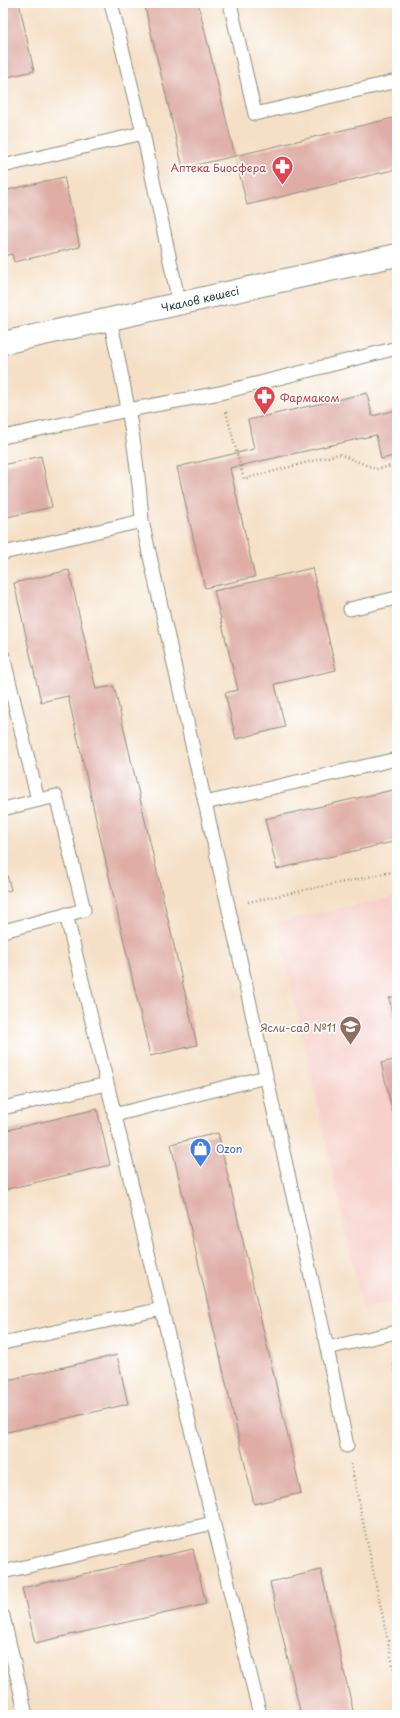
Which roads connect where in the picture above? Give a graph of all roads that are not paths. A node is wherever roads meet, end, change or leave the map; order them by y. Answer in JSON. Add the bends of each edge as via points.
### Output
{"nodes":[{"id":1,"x":110,"y":3,"type":"edge"},
{"id":2,"x":230,"y":3,"type":"edge"},
{"id":3,"x":397,"y":81,"type":"edge"},
{"id":4,"x":143,"y":133,"type":"junction"},
{"id":5,"x":3,"y":166,"type":"edge"},
{"id":6,"x":397,"y":255,"type":"edge"},
{"id":7,"x":180,"y":303,"type":"junction"},
{"id":8,"x":110,"y":319,"type":"junction"},
{"id":9,"x":3,"y":343,"type":"edge"},
{"id":10,"x":397,"y":348,"type":"edge"},
{"id":11,"x":128,"y":410,"type":"junction"},
{"id":12,"x":3,"y":437,"type":"edge"},
{"id":13,"x":142,"y":521,"type":"junction"},
{"id":14,"x":3,"y":553,"type":"edge"},
{"id":15,"x":397,"y":598,"type":"edge"},
{"id":16,"x":350,"y":609,"type":"dead end"},
{"id":17,"x":3,"y":656,"type":"edge"},
{"id":18,"x":397,"y":759,"type":"edge"},
{"id":19,"x":38,"y":800,"type":"junction"},
{"id":20,"x":205,"y":803,"type":"junction"},
{"id":21,"x":3,"y":809,"type":"edge"},
{"id":22,"x":66,"y":914,"type":"junction"},
{"id":23,"x":3,"y":931,"type":"edge"},
{"id":24,"x":266,"y":1077,"type":"junction"},
{"id":25,"x":107,"y":1084,"type":"junction"},
{"id":26,"x":3,"y":1108,"type":"edge"},
{"id":27,"x":114,"y":1115,"type":"junction"},
{"id":28,"x":162,"y":1309,"type":"junction"},
{"id":29,"x":397,"y":1332,"type":"edge"},
{"id":30,"x":3,"y":1343,"type":"edge"},
{"id":31,"x":327,"y":1348,"type":"junction"},
{"id":32,"x":347,"y":1446,"type":"road end"},
{"id":33,"x":213,"y":1523,"type":"junction"},
{"id":34,"x":3,"y":1572,"type":"edge"},
{"id":35,"x":3,"y":1616,"type":"edge"},
{"id":36,"x":26,"y":1715,"type":"edge"},
{"id":37,"x":260,"y":1715,"type":"edge"}],
"edges":[{"from":1,"to":4,"type":"lane"},
{"from":2,"to":3,"type":"lane","via":[[255,114]]},
{"from":4,"to":5,"type":"lane"},
{"from":4,"to":7,"type":"lane"},
{"from":6,"to":7,"type":"street","name":"Чкалов көшесі"},
{"from":7,"to":8,"type":"street","name":"Чкалов көшесі"},
{"from":8,"to":9,"type":"street","name":"Чкалов көшесі"},
{"from":8,"to":11,"type":"lane"},
{"from":10,"to":11,"type":"lane","via":[[220,393]]},
{"from":11,"to":12,"type":"lane"},
{"from":11,"to":13,"type":"lane","via":[[140,486]]},
{"from":13,"to":14,"type":"lane"},
{"from":13,"to":20,"type":"lane"},
{"from":15,"to":16,"type":"lane"},
{"from":17,"to":19,"type":"lane"},
{"from":18,"to":20,"type":"lane"},
{"from":19,"to":21,"type":"lane"},
{"from":19,"to":22,"type":"lane","via":[[56,796],[84,910]]},
{"from":20,"to":24,"type":"lane"},
{"from":22,"to":23,"type":"lane"},
{"from":22,"to":25,"type":"lane"},
{"from":24,"to":27,"type":"lane"},
{"from":24,"to":31,"type":"lane"},
{"from":25,"to":26,"type":"lane"},
{"from":25,"to":27,"type":"lane"},
{"from":27,"to":28,"type":"lane"},
{"from":28,"to":30,"type":"lane"},
{"from":28,"to":33,"type":"lane"},
{"from":29,"to":31,"type":"lane"},
{"from":31,"to":32,"type":"lane"},
{"from":33,"to":34,"type":"lane"},
{"from":33,"to":37,"type":"lane"},
{"from":35,"to":36,"type":"lane"}]}
